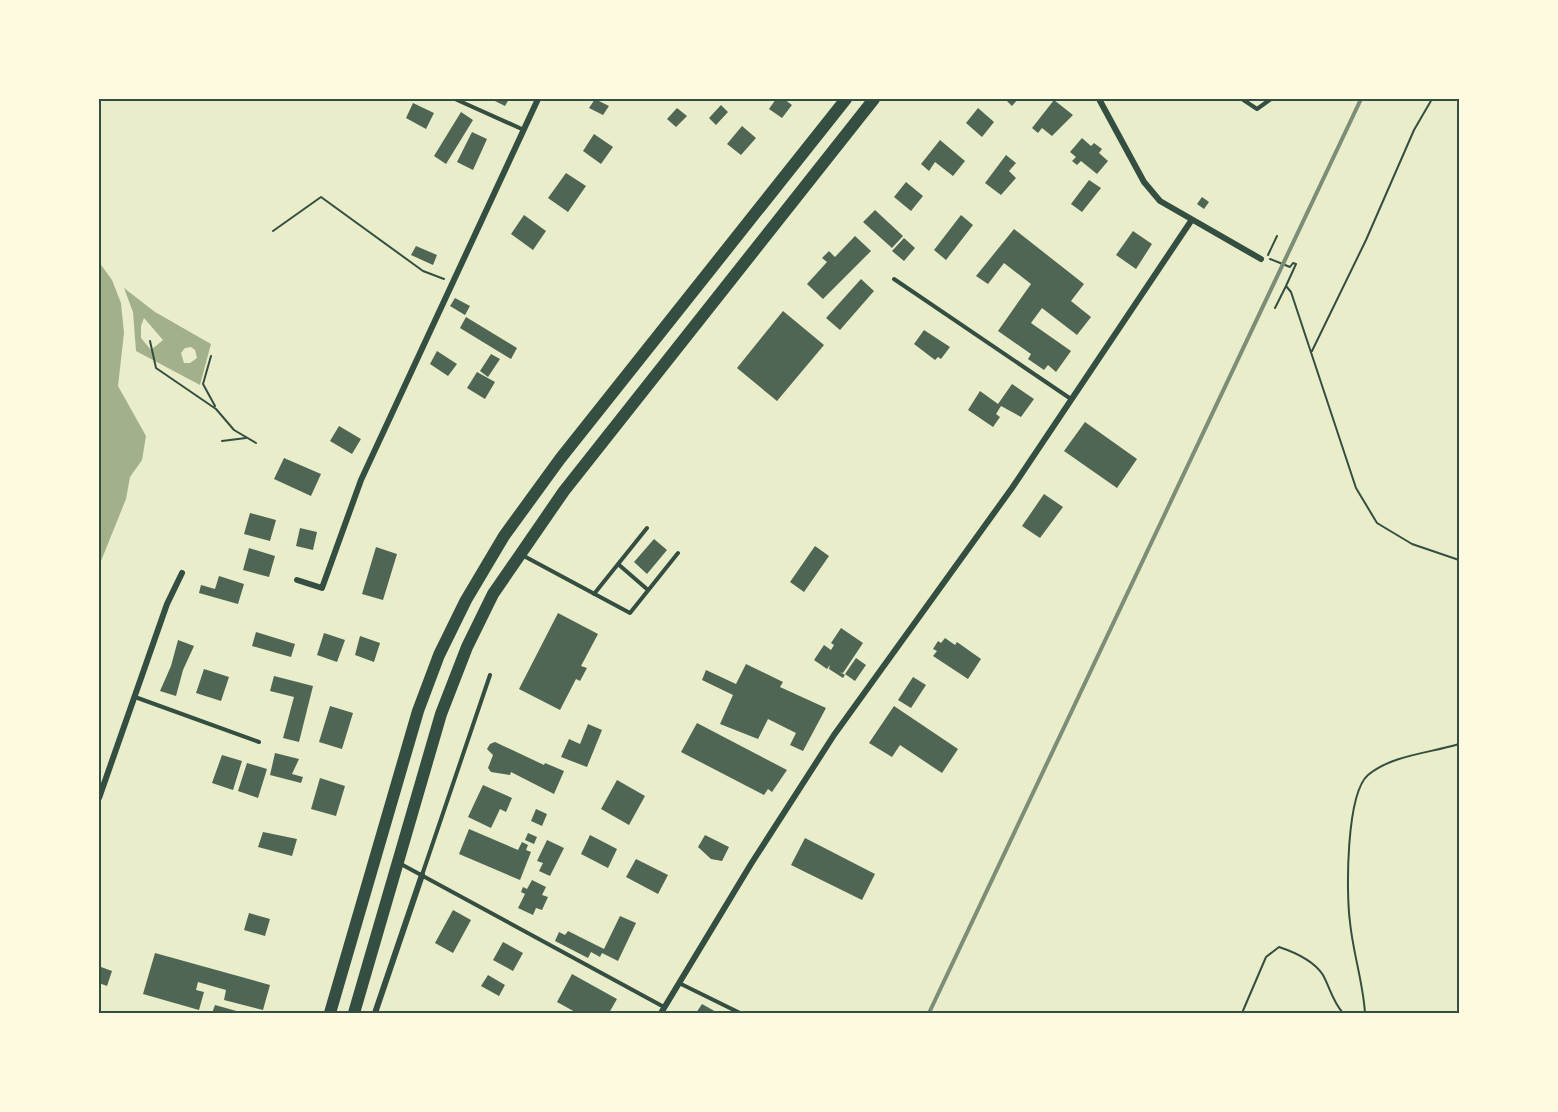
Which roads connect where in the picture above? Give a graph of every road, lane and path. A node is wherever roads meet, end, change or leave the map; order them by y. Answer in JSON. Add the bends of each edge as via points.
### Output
{"nodes":[{"id":1,"x":455,"y":99,"type":"edge"},
{"id":2,"x":538,"y":99,"type":"edge"},
{"id":3,"x":846,"y":99,"type":"edge"},
{"id":4,"x":874,"y":99,"type":"edge"},
{"id":5,"x":1242,"y":99,"type":"edge"},
{"id":6,"x":1271,"y":99,"type":"edge"},
{"id":7,"x":1432,"y":99,"type":"edge"},
{"id":8,"x":1101,"y":100,"type":"edge"},
{"id":9,"x":524,"y":130,"type":"junction"},
{"id":10,"x":1191,"y":221,"type":"junction"},
{"id":11,"x":273,"y":231,"type":"dead end"},
{"id":12,"x":1277,"y":236,"type":"dead end"},
{"id":13,"x":1261,"y":259,"type":"dead end"},
{"id":14,"x":894,"y":279,"type":"dead end"},
{"id":15,"x":454,"y":283,"type":"junction"},
{"id":16,"x":1286,"y":286,"type":"junction"},
{"id":17,"x":1275,"y":308,"type":"dead end"},
{"id":18,"x":151,"y":343,"type":"dead end"},
{"id":19,"x":1312,"y":351,"type":"junction"},
{"id":20,"x":211,"y":356,"type":"dead end"},
{"id":21,"x":1071,"y":399,"type":"junction"},
{"id":22,"x":216,"y":409,"type":"junction"},
{"id":23,"x":248,"y":439,"type":"junction"},
{"id":24,"x":222,"y":441,"type":"dead end"},
{"id":25,"x":256,"y":443,"type":"dead end"},
{"id":26,"x":647,"y":528,"type":"dead end"},
{"id":27,"x":519,"y":553,"type":"junction"},
{"id":28,"x":678,"y":553,"type":"dead end"},
{"id":29,"x":1459,"y":560,"type":"edge"},
{"id":30,"x":618,"y":564,"type":"junction"},
{"id":31,"x":182,"y":573,"type":"dead end"},
{"id":32,"x":297,"y":580,"type":"dead end"},
{"id":33,"x":648,"y":590,"type":"junction"},
{"id":34,"x":594,"y":594,"type":"junction"},
{"id":35,"x":490,"y":675,"type":"dead end"},
{"id":36,"x":135,"y":698,"type":"junction"},
{"id":37,"x":259,"y":742,"type":"dead end"},
{"id":38,"x":1459,"y":744,"type":"edge"},
{"id":39,"x":99,"y":798,"type":"edge"},
{"id":40,"x":398,"y":862,"type":"junction"},
{"id":41,"x":422,"y":875,"type":"junction"},
{"id":42,"x":679,"y":983,"type":"junction"},
{"id":43,"x":663,"y":1010,"type":"edge"},
{"id":44,"x":330,"y":1013,"type":"edge"},
{"id":45,"x":354,"y":1013,"type":"edge"},
{"id":46,"x":375,"y":1013,"type":"edge"},
{"id":47,"x":740,"y":1013,"type":"edge"},
{"id":48,"x":1242,"y":1013,"type":"edge"},
{"id":49,"x":1343,"y":1013,"type":"edge"},
{"id":50,"x":1365,"y":1013,"type":"edge"}],
"edges":[{"from":1,"to":9,"type":"lane"},
{"from":2,"to":9,"type":"street"},
{"from":3,"to":44,"type":"main road","via":[[560,459],[470,591],[418,711]]},
{"from":4,"to":27,"type":"main road"},
{"from":5,"to":6,"type":"lane","via":[[1257,109]]},
{"from":7,"to":19,"type":"path","via":[[1414,129]]},
{"from":8,"to":10,"type":"street","via":[[1144,182],[1160,201]]},
{"from":9,"to":15,"type":"street"},
{"from":10,"to":13,"type":"street"},
{"from":10,"to":21,"type":"street"},
{"from":11,"to":15,"type":"path","via":[[321,197],[423,271]]},
{"from":12,"to":16,"type":"path","via":[[1266,260],[1271,257],[1290,267],[1296,264]]},
{"from":14,"to":21,"type":"lane"},
{"from":15,"to":32,"type":"street","via":[[361,480],[322,588]]},
{"from":16,"to":17,"type":"path"},
{"from":16,"to":19,"type":"path","via":[[1292,292]]},
{"from":18,"to":22,"type":"path","via":[[156,368]]},
{"from":19,"to":29,"type":"path","via":[[1356,488],[1377,523],[1412,544]]},
{"from":20,"to":22,"type":"path","via":[[203,384]]},
{"from":21,"to":42,"type":"street","via":[[1012,488],[834,735]]},
{"from":22,"to":23,"type":"path","via":[[234,430]]},
{"from":23,"to":24,"type":"path"},
{"from":23,"to":25,"type":"path"},
{"from":26,"to":30,"type":"lane"},
{"from":27,"to":34,"type":"lane"},
{"from":27,"to":40,"type":"main road","via":[[466,647],[441,714]]},
{"from":28,"to":33,"type":"lane"},
{"from":30,"to":33,"type":"lane"},
{"from":30,"to":34,"type":"lane"},
{"from":31,"to":36,"type":"street","via":[[167,604]]},
{"from":33,"to":34,"type":"lane","via":[[630,613]]},
{"from":35,"to":41,"type":"lane"},
{"from":36,"to":37,"type":"lane"},
{"from":36,"to":39,"type":"street"},
{"from":38,"to":50,"type":"path","via":[[1387,764],[1358,788],[1352,808],[1349,922]]},
{"from":40,"to":41,"type":"lane"},
{"from":40,"to":45,"type":"main road"},
{"from":41,"to":43,"type":"lane"},
{"from":41,"to":46,"type":"street"},
{"from":42,"to":43,"type":"street"},
{"from":42,"to":47,"type":"lane"},
{"from":48,"to":49,"type":"path","via":[[1266,957],[1279,947],[1297,953],[1322,974]]}]}
